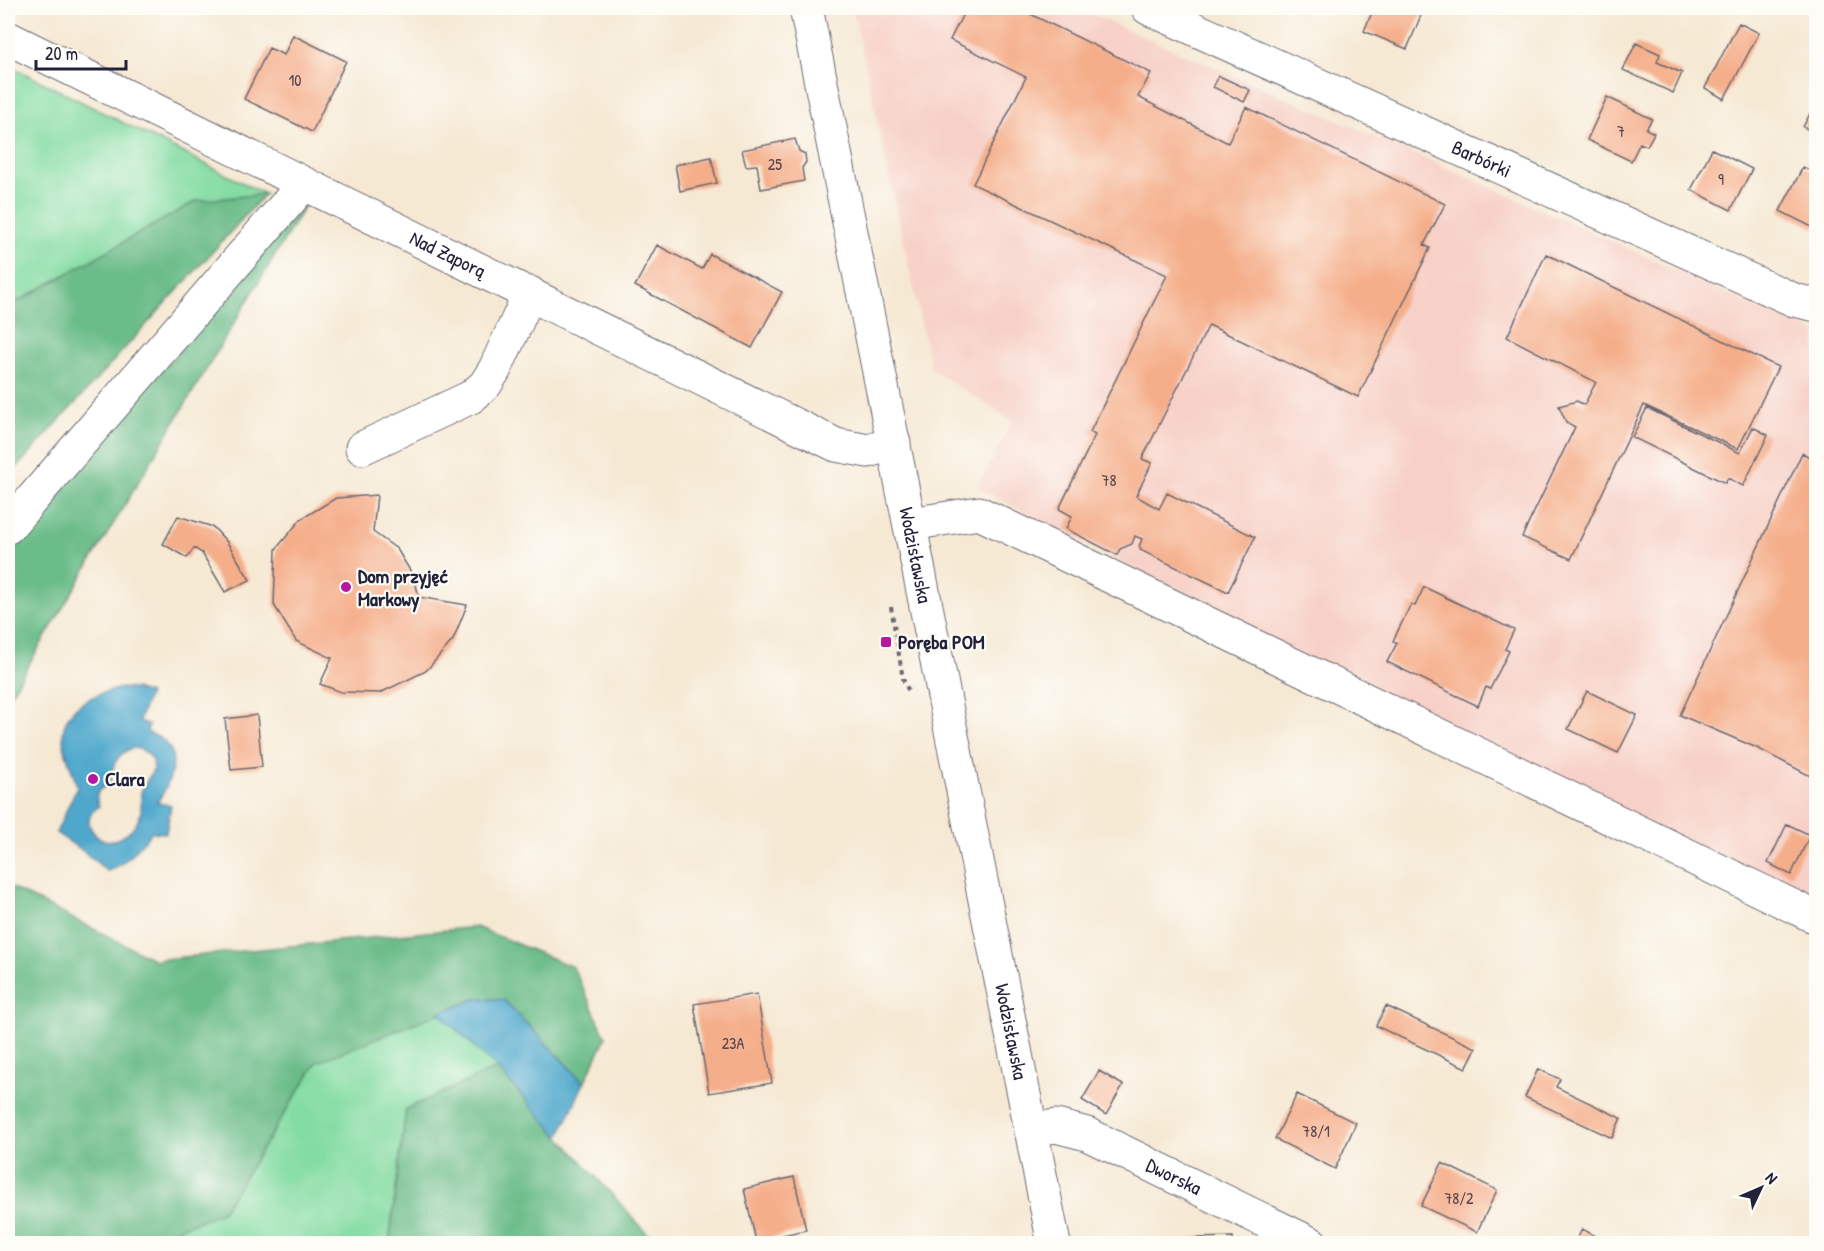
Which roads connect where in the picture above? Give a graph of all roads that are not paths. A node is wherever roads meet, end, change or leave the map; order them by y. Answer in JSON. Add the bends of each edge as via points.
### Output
{"nodes":[{"id":1,"x":806,"y":8,"type":"edge"},
{"id":2,"x":1148,"y":8,"type":"edge"},
{"id":3,"x":8,"y":38,"type":"edge"},
{"id":4,"x":303,"y":185,"type":"junction"},
{"id":5,"x":530,"y":293,"type":"junction"},
{"id":6,"x":1816,"y":305,"type":"edge"},
{"id":7,"x":894,"y":443,"type":"junction"},
{"id":8,"x":362,"y":448,"type":"dead end"},
{"id":9,"x":911,"y":525,"type":"junction"},
{"id":10,"x":8,"y":527,"type":"edge"},
{"id":11,"x":1811,"y":915,"type":"dead end"},
{"id":12,"x":1031,"y":1130,"type":"junction"},
{"id":13,"x":1054,"y":1244,"type":"edge"},
{"id":14,"x":1312,"y":1244,"type":"edge"}],
"edges":[{"from":1,"to":7,"type":"street","name":"Wodzisławska"},
{"from":2,"to":6,"type":"street","name":"Barbórki","via":[[1794,300]]},
{"from":3,"to":4,"type":"street","name":"Nad Zaporą"},
{"from":4,"to":5,"type":"street","name":"Nad Zaporą"},
{"from":4,"to":10,"type":"street"},
{"from":5,"to":7,"type":"street","name":"Nad Zaporą","via":[[836,445],[868,451]]},
{"from":5,"to":8,"type":"street","via":[[485,385],[471,397]]},
{"from":7,"to":9,"type":"street","name":"Wodzisławska"},
{"from":9,"to":11,"type":"street","via":[[979,513]]},
{"from":9,"to":12,"type":"street","name":"Wodzisławska"},
{"from":12,"to":13,"type":"street","name":"Wodzisławska"},
{"from":12,"to":14,"type":"street","name":"Dworska","via":[[1056,1126],[1087,1134]]}]}
